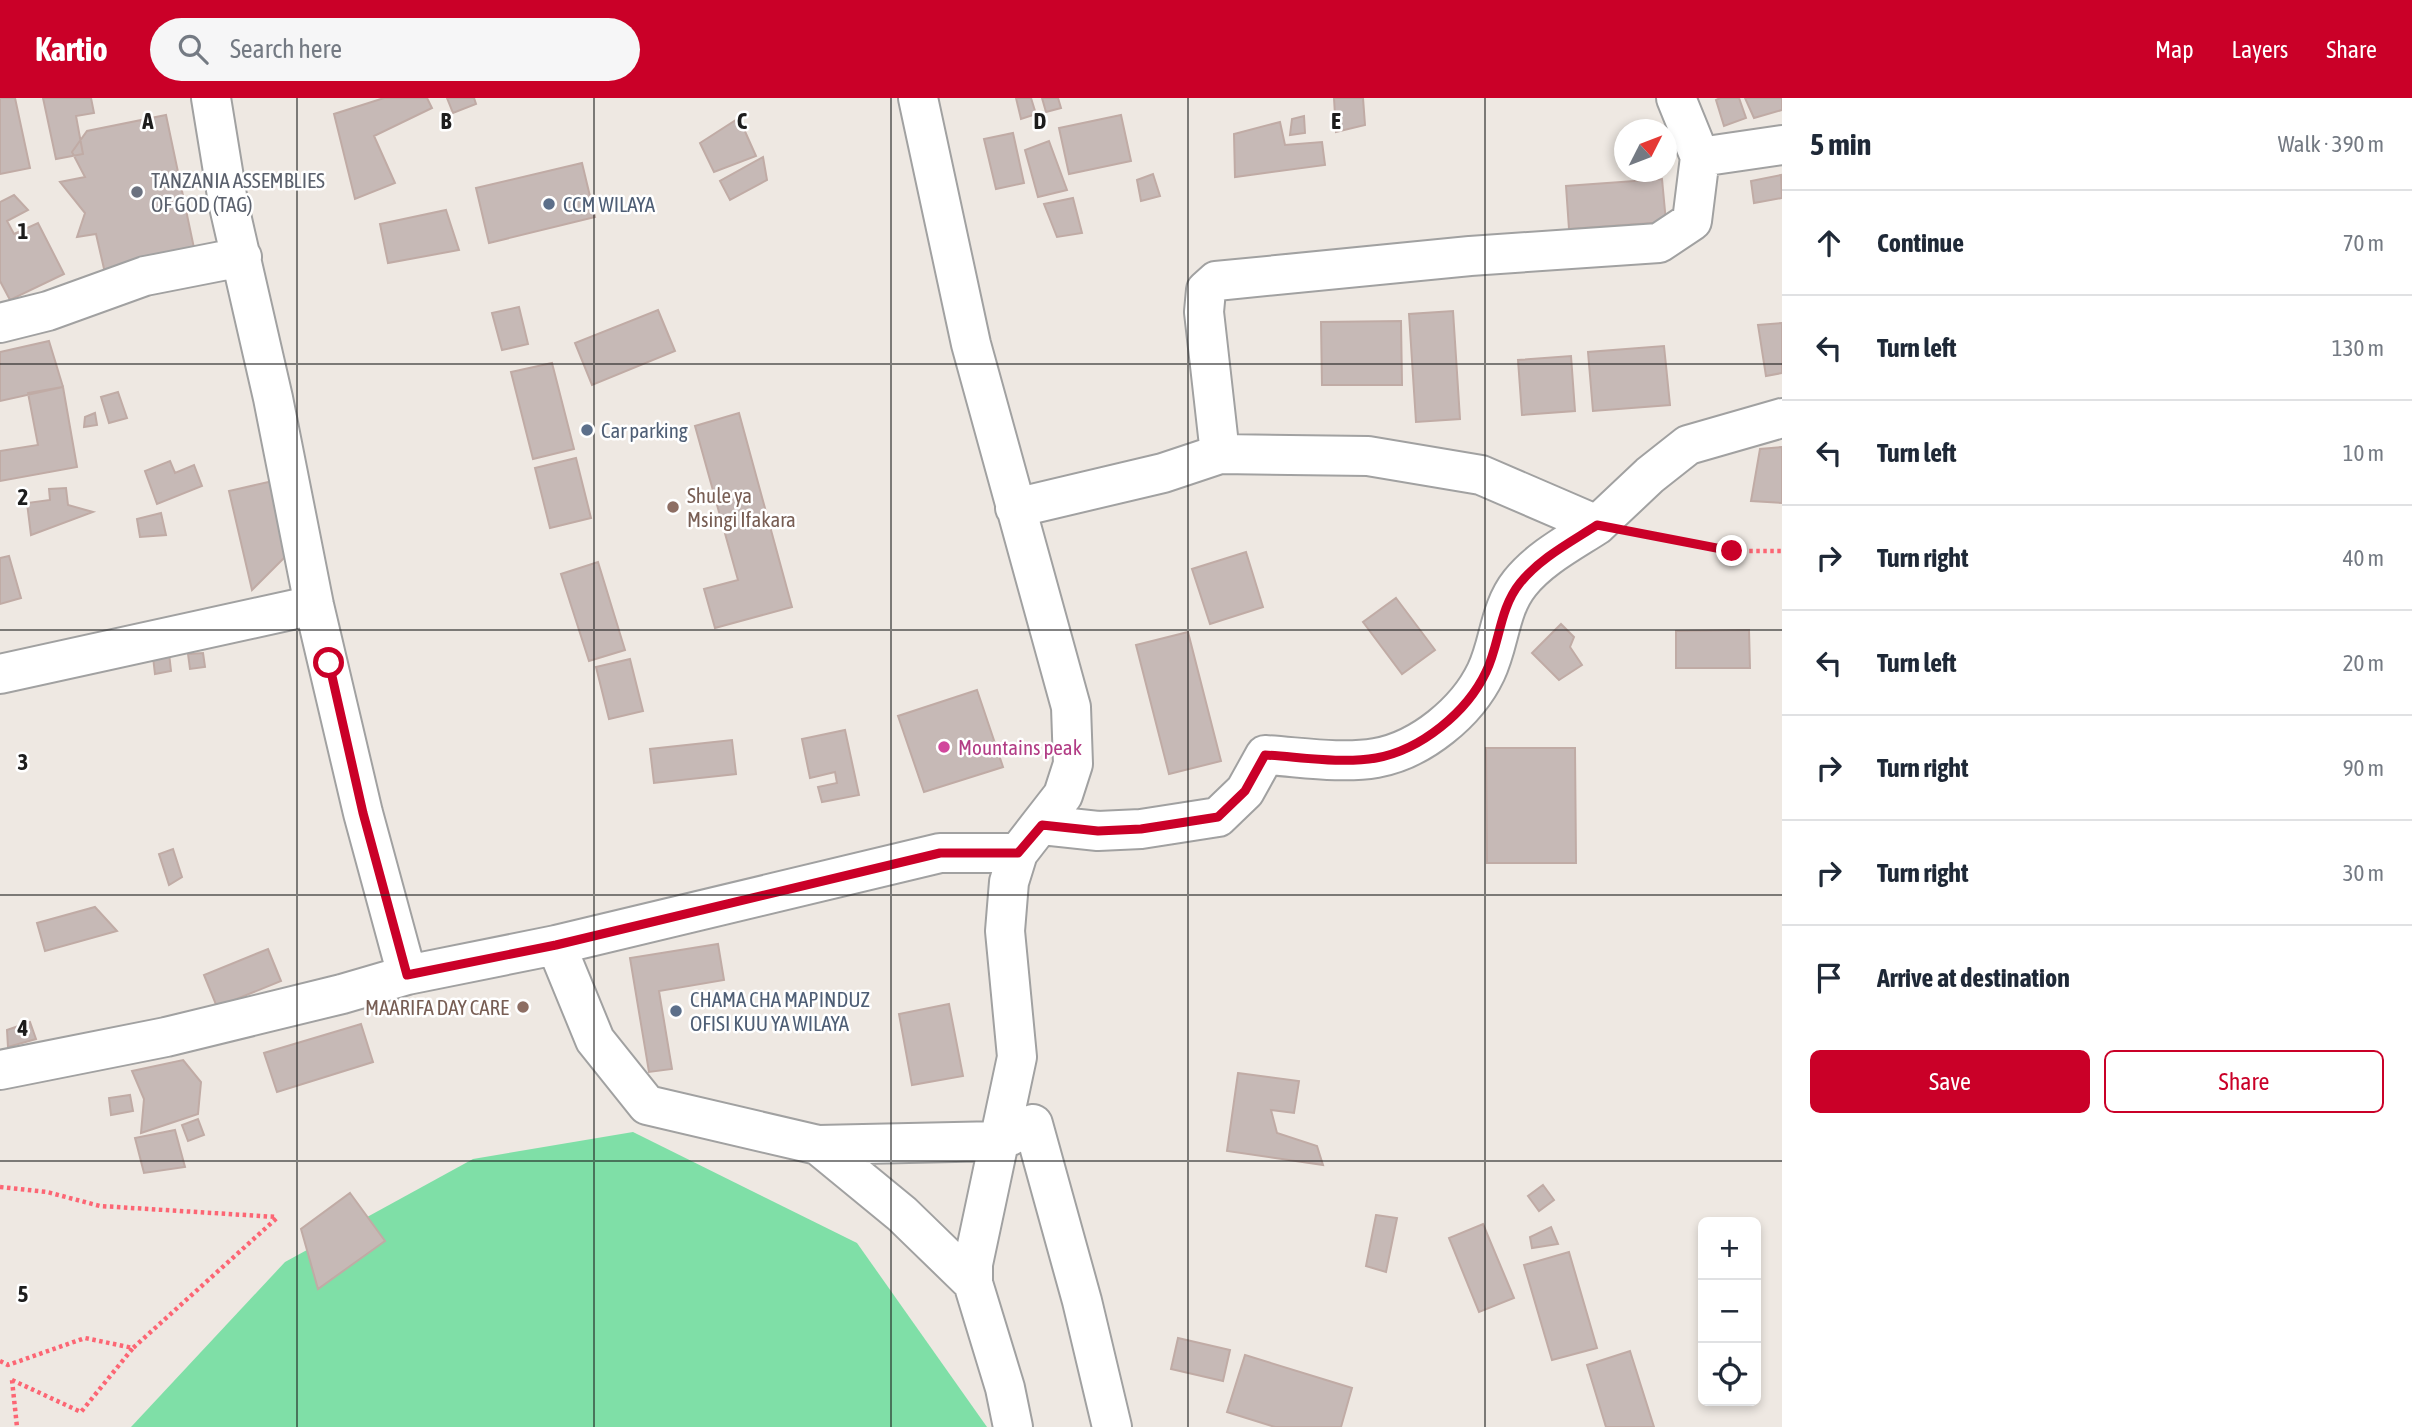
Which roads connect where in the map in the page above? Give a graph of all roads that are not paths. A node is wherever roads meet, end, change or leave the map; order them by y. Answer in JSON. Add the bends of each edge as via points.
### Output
{"nodes":[{"id":1,"x":211,"y":98,"type":"edge"},
{"id":2,"x":918,"y":98,"type":"edge"},
{"id":3,"x":1676,"y":98,"type":"edge"},
{"id":4,"x":1782,"y":145,"type":"edge"},
{"id":5,"x":1700,"y":157,"type":"junction"},
{"id":6,"x":242,"y":257,"type":"junction"},
{"id":7,"x":0,"y":323,"type":"edge"},
{"id":8,"x":1782,"y":418,"type":"edge"},
{"id":9,"x":1220,"y":454,"type":"junction"},
{"id":10,"x":1015,"y":508,"type":"junction"},
{"id":11,"x":1597,"y":525,"type":"junction"},
{"id":12,"x":314,"y":605,"type":"junction"},
{"id":13,"x":0,"y":674,"type":"edge"},
{"id":14,"x":1030,"y":839,"type":"junction"},
{"id":15,"x":556,"y":945,"type":"junction"},
{"id":16,"x":407,"y":975,"type":"junction"},
{"id":17,"x":1017,"y":1057,"type":"junction"},
{"id":18,"x":0,"y":1070,"type":"edge"},
{"id":19,"x":1033,"y":1124,"type":"junction"},
{"id":20,"x":1000,"y":1141,"type":"junction"},
{"id":21,"x":818,"y":1145,"type":"junction"},
{"id":22,"x":973,"y":1283,"type":"junction"},
{"id":23,"x":1013,"y":1427,"type":"edge"},
{"id":24,"x":1112,"y":1427,"type":"edge"}],
"edges":[{"from":1,"to":6,"type":"street"},
{"from":2,"to":10,"type":"street","via":[[971,344]]},
{"from":3,"to":5,"type":"street"},
{"from":4,"to":5,"type":"street"},
{"from":5,"to":9,"type":"street","via":[[1692,221],[1660,243],[1216,281],[1206,290],[1204,312]]},
{"from":6,"to":7,"type":"street","via":[[145,276]]},
{"from":6,"to":12,"type":"street"},
{"from":8,"to":11,"type":"street","via":[[1688,444]]},
{"from":9,"to":10,"type":"street","via":[[1163,473]]},
{"from":9,"to":11,"type":"street","via":[[1368,456],[1432,465],[1481,475]]},
{"from":10,"to":14,"type":"street","via":[[1071,707],[1073,764],[1063,795]]},
{"from":11,"to":14,"type":"street","via":[[1546,559],[1520,583],[1502,617],[1486,671],[1471,696],[1446,723],[1414,745],[1376,758],[1265,755],[1245,791],[1218,817]]},
{"from":12,"to":13,"type":"street"},
{"from":12,"to":16,"type":"street"},
{"from":14,"to":15,"type":"street","via":[[940,853]]},
{"from":14,"to":17,"type":"street","via":[[1009,882],[1005,931]]},
{"from":15,"to":16,"type":"street"},
{"from":15,"to":21,"type":"street","via":[[595,1040],[647,1105]]},
{"from":16,"to":18,"type":"street","via":[[166,1037]]},
{"from":17,"to":19,"type":"street"},
{"from":17,"to":20,"type":"street"},
{"from":19,"to":20,"type":"street"},
{"from":19,"to":24,"type":"street"},
{"from":20,"to":21,"type":"street"},
{"from":20,"to":22,"type":"street","via":[[972,1264]]},
{"from":21,"to":22,"type":"street","via":[[902,1214]]},
{"from":22,"to":23,"type":"street"}]}
